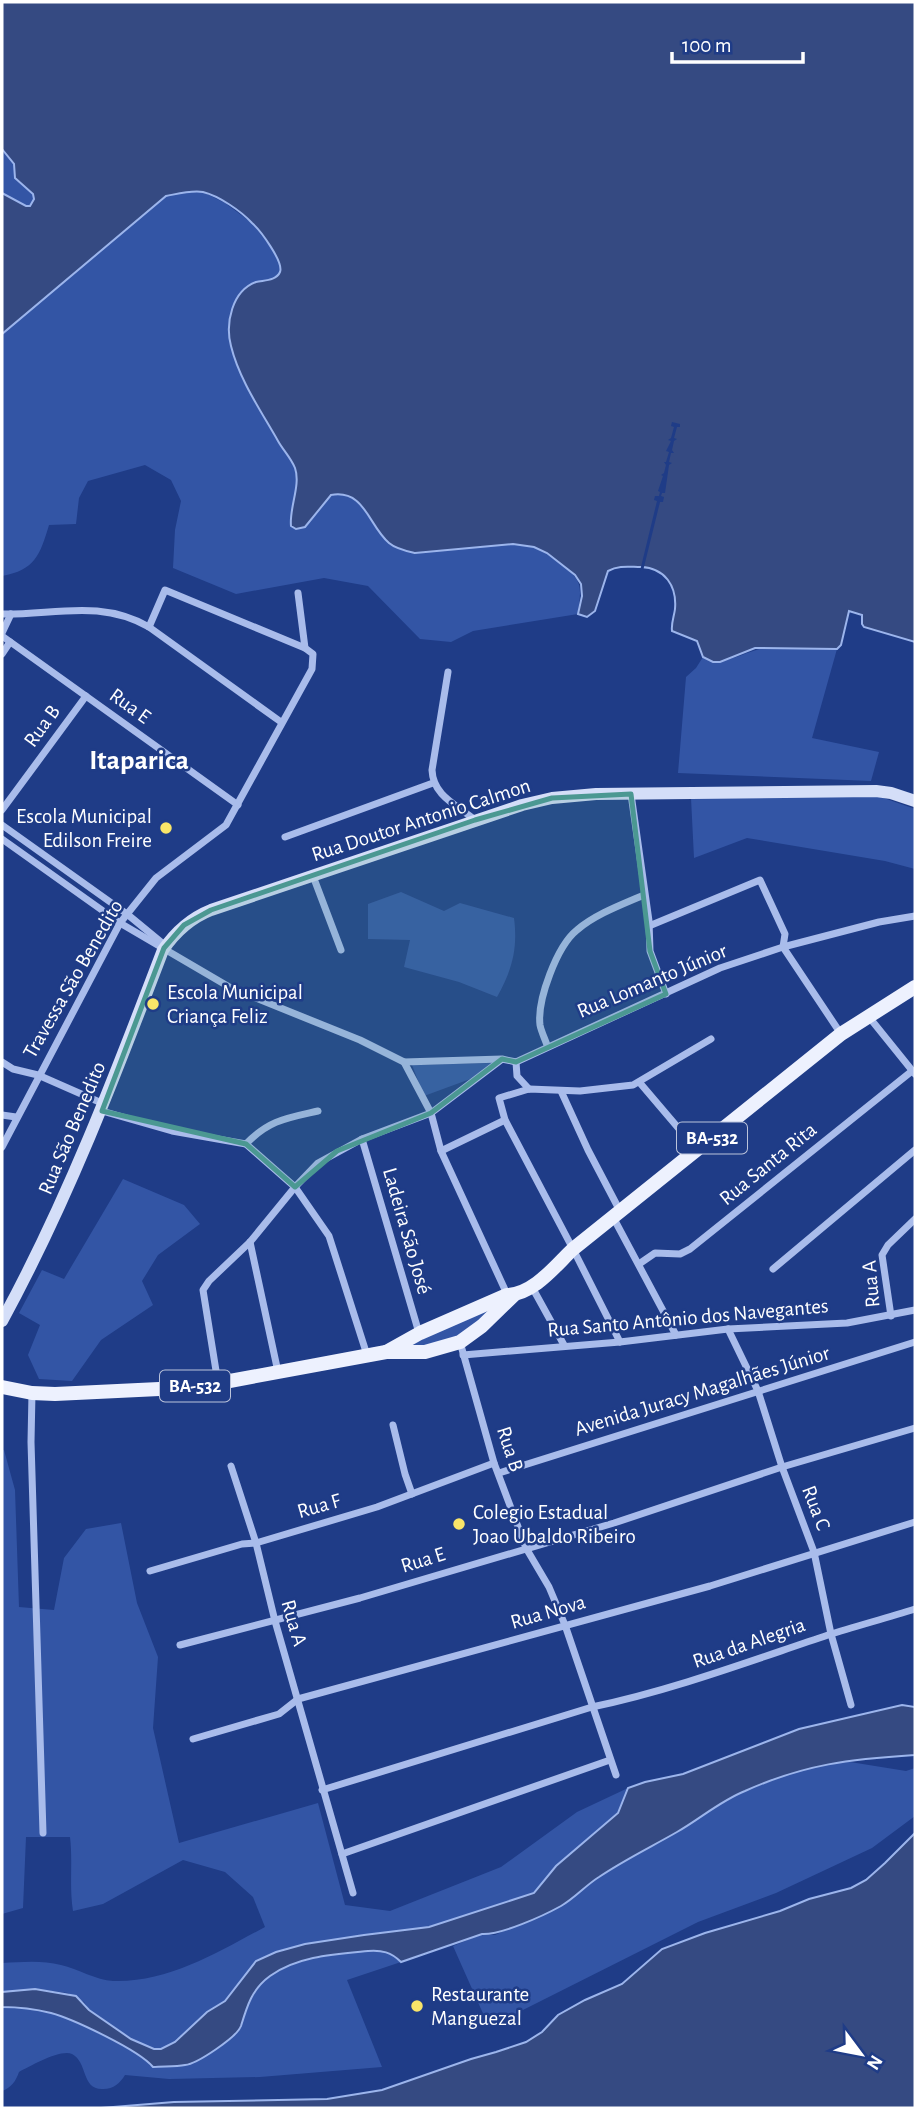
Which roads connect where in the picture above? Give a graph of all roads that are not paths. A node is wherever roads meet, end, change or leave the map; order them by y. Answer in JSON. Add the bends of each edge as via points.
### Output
{"nodes":[{"id":1,"x":298,"y":593,"type":"dead end"},
{"id":2,"x":2,"y":614,"type":"edge"},
{"id":3,"x":12,"y":614,"type":"junction"},
{"id":4,"x":149,"y":626,"type":"junction"},
{"id":5,"x":2,"y":634,"type":"edge"},
{"id":6,"x":10,"y":642,"type":"junction"},
{"id":7,"x":305,"y":648,"type":"junction"},
{"id":8,"x":2,"y":654,"type":"edge"},
{"id":9,"x":448,"y":672,"type":"dead end"},
{"id":10,"x":86,"y":696,"type":"junction"},
{"id":11,"x":281,"y":722,"type":"junction"},
{"id":12,"x":433,"y":783,"type":"junction"},
{"id":13,"x":631,"y":794,"type":"junction"},
{"id":14,"x":915,"y":801,"type":"edge"},
{"id":15,"x":238,"y":805,"type":"junction"},
{"id":16,"x":2,"y":810,"type":"edge"},
{"id":17,"x":475,"y":820,"type":"junction"},
{"id":18,"x":2,"y":825,"type":"edge"},
{"id":19,"x":12,"y":833,"type":"junction"},
{"id":20,"x":285,"y":837,"type":"dead end"},
{"id":21,"x":3,"y":843,"type":"edge"},
{"id":22,"x":313,"y":876,"type":"junction"},
{"id":23,"x":644,"y":895,"type":"junction"},
{"id":24,"x":127,"y":914,"type":"junction"},
{"id":25,"x":915,"y":916,"type":"edge"},
{"id":26,"x":120,"y":923,"type":"junction"},
{"id":27,"x":649,"y":926,"type":"junction"},
{"id":28,"x":783,"y":947,"type":"junction"},
{"id":29,"x":166,"y":949,"type":"junction"},
{"id":30,"x":341,"y":950,"type":"dead end"},
{"id":31,"x":915,"y":987,"type":"edge"},
{"id":32,"x":666,"y":994,"type":"junction"},
{"id":33,"x":869,"y":1017,"type":"junction"},
{"id":34,"x":841,"y":1034,"type":"junction"},
{"id":35,"x":711,"y":1038,"type":"dead end"},
{"id":36,"x":547,"y":1045,"type":"junction"},
{"id":37,"x":502,"y":1059,"type":"junction"},
{"id":38,"x":2,"y":1062,"type":"edge"},
{"id":39,"x":404,"y":1062,"type":"junction"},
{"id":40,"x":516,"y":1062,"type":"junction"},
{"id":41,"x":914,"y":1073,"type":"edge"},
{"id":42,"x":38,"y":1075,"type":"junction"},
{"id":43,"x":640,"y":1083,"type":"junction"},
{"id":44,"x":529,"y":1089,"type":"junction"},
{"id":45,"x":561,"y":1091,"type":"junction"},
{"id":46,"x":103,"y":1108,"type":"junction"},
{"id":47,"x":318,"y":1111,"type":"dead end"},
{"id":48,"x":431,"y":1113,"type":"junction"},
{"id":49,"x":2,"y":1115,"type":"edge"},
{"id":50,"x":16,"y":1118,"type":"junction"},
{"id":51,"x":505,"y":1120,"type":"junction"},
{"id":52,"x":362,"y":1139,"type":"junction"},
{"id":53,"x":246,"y":1144,"type":"junction"},
{"id":54,"x":2,"y":1147,"type":"edge"},
{"id":55,"x":697,"y":1150,"type":"junction"},
{"id":56,"x":915,"y":1150,"type":"edge"},
{"id":57,"x":441,"y":1151,"type":"junction"},
{"id":58,"x":295,"y":1187,"type":"junction"},
{"id":59,"x":616,"y":1214,"type":"junction"},
{"id":60,"x":915,"y":1219,"type":"edge"},
{"id":61,"x":250,"y":1242,"type":"junction"},
{"id":62,"x":573,"y":1249,"type":"junction"},
{"id":63,"x":639,"y":1264,"type":"junction"},
{"id":64,"x":773,"y":1269,"type":"dead end"},
{"id":65,"x":532,"y":1287,"type":"junction"},
{"id":66,"x":510,"y":1297,"type":"junction"},
{"id":67,"x":915,"y":1310,"type":"edge"},
{"id":68,"x":891,"y":1316,"type":"junction"},
{"id":69,"x":2,"y":1321,"type":"edge"},
{"id":70,"x":728,"y":1329,"type":"junction"},
{"id":71,"x":419,"y":1334,"type":"junction"},
{"id":72,"x":676,"y":1335,"type":"junction"},
{"id":73,"x":620,"y":1342,"type":"junction"},
{"id":74,"x":915,"y":1342,"type":"edge"},
{"id":75,"x":564,"y":1346,"type":"junction"},
{"id":76,"x":462,"y":1348,"type":"junction"},
{"id":77,"x":386,"y":1352,"type":"junction"},
{"id":78,"x":367,"y":1356,"type":"junction"},
{"id":79,"x":278,"y":1372,"type":"junction"},
{"id":80,"x":219,"y":1383,"type":"junction"},
{"id":81,"x":2,"y":1387,"type":"edge"},
{"id":82,"x":758,"y":1391,"type":"junction"},
{"id":83,"x":32,"y":1393,"type":"junction"},
{"id":84,"x":393,"y":1425,"type":"dead end"},
{"id":85,"x":915,"y":1428,"type":"edge"},
{"id":86,"x":494,"y":1463,"type":"junction"},
{"id":87,"x":231,"y":1466,"type":"dead end"},
{"id":88,"x":782,"y":1467,"type":"junction"},
{"id":89,"x":499,"y":1474,"type":"junction"},
{"id":90,"x":412,"y":1494,"type":"junction"},
{"id":91,"x":915,"y":1522,"type":"edge"},
{"id":92,"x":256,"y":1543,"type":"junction"},
{"id":93,"x":526,"y":1548,"type":"junction"},
{"id":94,"x":814,"y":1552,"type":"junction"},
{"id":95,"x":150,"y":1571,"type":"dead end"},
{"id":96,"x":915,"y":1609,"type":"edge"},
{"id":97,"x":275,"y":1621,"type":"junction"},
{"id":98,"x":565,"y":1625,"type":"junction"},
{"id":99,"x":831,"y":1634,"type":"junction"},
{"id":100,"x":180,"y":1645,"type":"dead end"},
{"id":101,"x":298,"y":1699,"type":"junction"},
{"id":102,"x":850,"y":1705,"type":"dead end"},
{"id":103,"x":592,"y":1707,"type":"junction"},
{"id":104,"x":193,"y":1739,"type":"dead end"},
{"id":105,"x":610,"y":1760,"type":"junction"},
{"id":106,"x":616,"y":1775,"type":"dead end"},
{"id":107,"x":323,"y":1790,"type":"junction"},
{"id":108,"x":43,"y":1833,"type":"dead end"},
{"id":109,"x":342,"y":1854,"type":"junction"},
{"id":110,"x":353,"y":1893,"type":"dead end"}],
"edges":[{"from":1,"to":7,"type":"street","name":"Travessa São Benedito"},
{"from":2,"to":3,"type":"street"},
{"from":3,"to":4,"type":"street","via":[[103,610]]},
{"from":3,"to":5,"type":"street"},
{"from":4,"to":7,"type":"street","via":[[164,590]]},
{"from":4,"to":11,"type":"street"},
{"from":5,"to":6,"type":"street","name":"Rua E"},
{"from":6,"to":8,"type":"street"},
{"from":6,"to":10,"type":"street","name":"Rua E"},
{"from":7,"to":11,"type":"street","name":"Travessa São Benedito","via":[[313,654],[312,669]]},
{"from":9,"to":12,"type":"street"},
{"from":10,"to":15,"type":"street","name":"Rua E"},
{"from":10,"to":16,"type":"street","name":"Rua B"},
{"from":11,"to":15,"type":"street","name":"Travessa São Benedito"},
{"from":12,"to":17,"type":"street"},
{"from":12,"to":20,"type":"street"},
{"from":13,"to":14,"type":"street","name":"Rua Doutor Antonio Calmon","via":[[884,792]]},
{"from":13,"to":17,"type":"street","name":"Rua Doutor Antonio Calmon","via":[[552,798]]},
{"from":13,"to":23,"type":"street"},
{"from":15,"to":24,"type":"street","name":"Travessa São Benedito","via":[[226,825],[156,877]]},
{"from":17,"to":22,"type":"street","name":"Rua Doutor Antonio Calmon"},
{"from":18,"to":19,"type":"street"},
{"from":19,"to":21,"type":"street"},
{"from":19,"to":24,"type":"street"},
{"from":21,"to":26,"type":"street"},
{"from":22,"to":29,"type":"street","name":"Rua Doutor Antonio Calmon","via":[[203,913],[184,925]]},
{"from":22,"to":30,"type":"street"},
{"from":23,"to":27,"type":"street"},
{"from":23,"to":36,"type":"street","via":[[599,915],[564,944],[542,1003],[540,1025]]},
{"from":24,"to":26,"type":"street","name":"Travessa São Benedito"},
{"from":24,"to":29,"type":"street"},
{"from":25,"to":28,"type":"street","name":"Rua Lomanto Júnior"},
{"from":26,"to":29,"type":"street"},
{"from":26,"to":42,"type":"street","name":"Travessa São Benedito"},
{"from":27,"to":28,"type":"street","via":[[760,880],[785,934]]},
{"from":27,"to":32,"type":"street","via":[[650,951]]},
{"from":28,"to":32,"type":"street","name":"Rua Lomanto Júnior","via":[[720,968]]},
{"from":28,"to":34,"type":"street"},
{"from":29,"to":39,"type":"street","via":[[230,988]]},
{"from":29,"to":46,"type":"street","name":"Rua São Benedito"},
{"from":31,"to":33,"type":"main road","number":"BA-532"},
{"from":32,"to":36,"type":"street","name":"Rua Lomanto Júnior"},
{"from":33,"to":34,"type":"main road","number":"BA-532"},
{"from":33,"to":41,"type":"street"},
{"from":34,"to":55,"type":"main road","number":"BA-532"},
{"from":35,"to":43,"type":"street"},
{"from":36,"to":40,"type":"street","name":"Rua Lomanto Júnior"},
{"from":37,"to":39,"type":"street"},
{"from":37,"to":40,"type":"street"},
{"from":37,"to":48,"type":"street"},
{"from":38,"to":42,"type":"street"},
{"from":39,"to":48,"type":"street"},
{"from":40,"to":44,"type":"street","via":[[517,1076]]},
{"from":41,"to":63,"type":"street","name":"Rua Santa Rita","via":[[690,1249],[680,1254],[655,1253]]},
{"from":42,"to":46,"type":"street"},
{"from":42,"to":50,"type":"street","name":"Travessa São Benedito"},
{"from":43,"to":45,"type":"street"},
{"from":43,"to":55,"type":"street"},
{"from":44,"to":45,"type":"street"},
{"from":44,"to":51,"type":"street","via":[[499,1098]]},
{"from":45,"to":59,"type":"street"},
{"from":46,"to":53,"type":"street","via":[[173,1131]]},
{"from":46,"to":69,"type":"street","name":"Rua São Benedito","via":[[33,1265]]},
{"from":47,"to":53,"type":"street","via":[[275,1120]]},
{"from":48,"to":52,"type":"street"},
{"from":48,"to":57,"type":"street"},
{"from":49,"to":50,"type":"street"},
{"from":50,"to":54,"type":"street","name":"Travessa São Benedito"},
{"from":51,"to":57,"type":"street"},
{"from":51,"to":62,"type":"street"},
{"from":52,"to":58,"type":"street","via":[[318,1163]]},
{"from":52,"to":71,"type":"street","name":"Ladeira São José"},
{"from":53,"to":58,"type":"street"},
{"from":55,"to":59,"type":"main road","number":"BA-532"},
{"from":56,"to":64,"type":"street"},
{"from":57,"to":66,"type":"street"},
{"from":58,"to":61,"type":"street"},
{"from":58,"to":78,"type":"street","via":[[329,1236]]},
{"from":59,"to":62,"type":"main road","number":"BA-532"},
{"from":59,"to":63,"type":"street"},
{"from":60,"to":68,"type":"street","name":"Rua A","via":[[882,1255]]},
{"from":61,"to":79,"type":"street"},
{"from":61,"to":80,"type":"street","via":[[203,1290]]},
{"from":62,"to":65,"type":"main road","number":"BA-532"},
{"from":62,"to":73,"type":"street"},
{"from":63,"to":72,"type":"street"},
{"from":65,"to":66,"type":"main road","number":"BA-532"},
{"from":65,"to":75,"type":"street"},
{"from":66,"to":71,"type":"main road","number":"BA-532"},
{"from":66,"to":76,"type":"main road","number":"BA-532"},
{"from":67,"to":68,"type":"street","name":"Rua Santo Antônio dos Navegantes"},
{"from":68,"to":70,"type":"street","name":"Rua Santo Antônio dos Navegantes"},
{"from":70,"to":72,"type":"street","name":"Rua Santo Antônio dos Navegantes"},
{"from":70,"to":82,"type":"street","name":"Rua C"},
{"from":71,"to":77,"type":"main road","number":"BA-532"},
{"from":72,"to":73,"type":"street","name":"Rua Santo Antônio dos Navegantes"},
{"from":73,"to":75,"type":"street","name":"Rua Santo Antônio dos Navegantes"},
{"from":74,"to":82,"type":"street","name":"Avenida Juracy Magalhães Júnior"},
{"from":75,"to":76,"type":"street","name":"Rua Santo Antônio dos Navegantes"},
{"from":76,"to":77,"type":"main road","number":"BA-532"},
{"from":76,"to":86,"type":"street","name":"Rua B"},
{"from":77,"to":78,"type":"main road","number":"BA-532"},
{"from":78,"to":79,"type":"main road","number":"BA-532"},
{"from":79,"to":80,"type":"main road","number":"BA-532"},
{"from":80,"to":83,"type":"main road","number":"BA-532","via":[[110,1393]]},
{"from":81,"to":83,"type":"main road","number":"BA-532"},
{"from":82,"to":88,"type":"street","name":"Rua C"},
{"from":82,"to":89,"type":"street","name":"Avenida Juracy Magalhães Júnior"},
{"from":83,"to":108,"type":"street"},
{"from":84,"to":90,"type":"street"},
{"from":85,"to":88,"type":"street","name":"Rua E"},
{"from":86,"to":89,"type":"street","name":"Rua B"},
{"from":86,"to":90,"type":"street","name":"Rua F"},
{"from":87,"to":92,"type":"street","name":"Rua A"},
{"from":88,"to":93,"type":"street","name":"Rua E"},
{"from":88,"to":94,"type":"street","name":"Rua C"},
{"from":89,"to":93,"type":"street","name":"Rua B"},
{"from":90,"to":92,"type":"street","name":"Rua F"},
{"from":91,"to":94,"type":"street","name":"Rua Nova"},
{"from":92,"to":95,"type":"street","name":"Rua F"},
{"from":92,"to":97,"type":"street","name":"Rua A"},
{"from":93,"to":97,"type":"street","name":"Rua E"},
{"from":93,"to":98,"type":"street","name":"Rua B"},
{"from":94,"to":98,"type":"street","name":"Rua Nova"},
{"from":94,"to":99,"type":"street","name":"Rua C"},
{"from":96,"to":99,"type":"street","name":"Rua da Alegria"},
{"from":97,"to":100,"type":"street","name":"Rua E"},
{"from":97,"to":101,"type":"street","name":"Rua A"},
{"from":98,"to":101,"type":"street","name":"Rua Nova"},
{"from":98,"to":103,"type":"street","name":"Rua B"},
{"from":99,"to":102,"type":"street","name":"Rua C"},
{"from":99,"to":103,"type":"street","name":"Rua da Alegria","via":[[687,1682]]},
{"from":101,"to":104,"type":"street","name":"Rua Nova","via":[[279,1714]]},
{"from":101,"to":107,"type":"street","name":"Rua A"},
{"from":103,"to":105,"type":"street","name":"Rua B"},
{"from":103,"to":107,"type":"street"},
{"from":105,"to":106,"type":"street","name":"Rua B"},
{"from":105,"to":109,"type":"street"},
{"from":107,"to":109,"type":"street","name":"Rua A"},
{"from":109,"to":110,"type":"street","name":"Rua A"}]}
